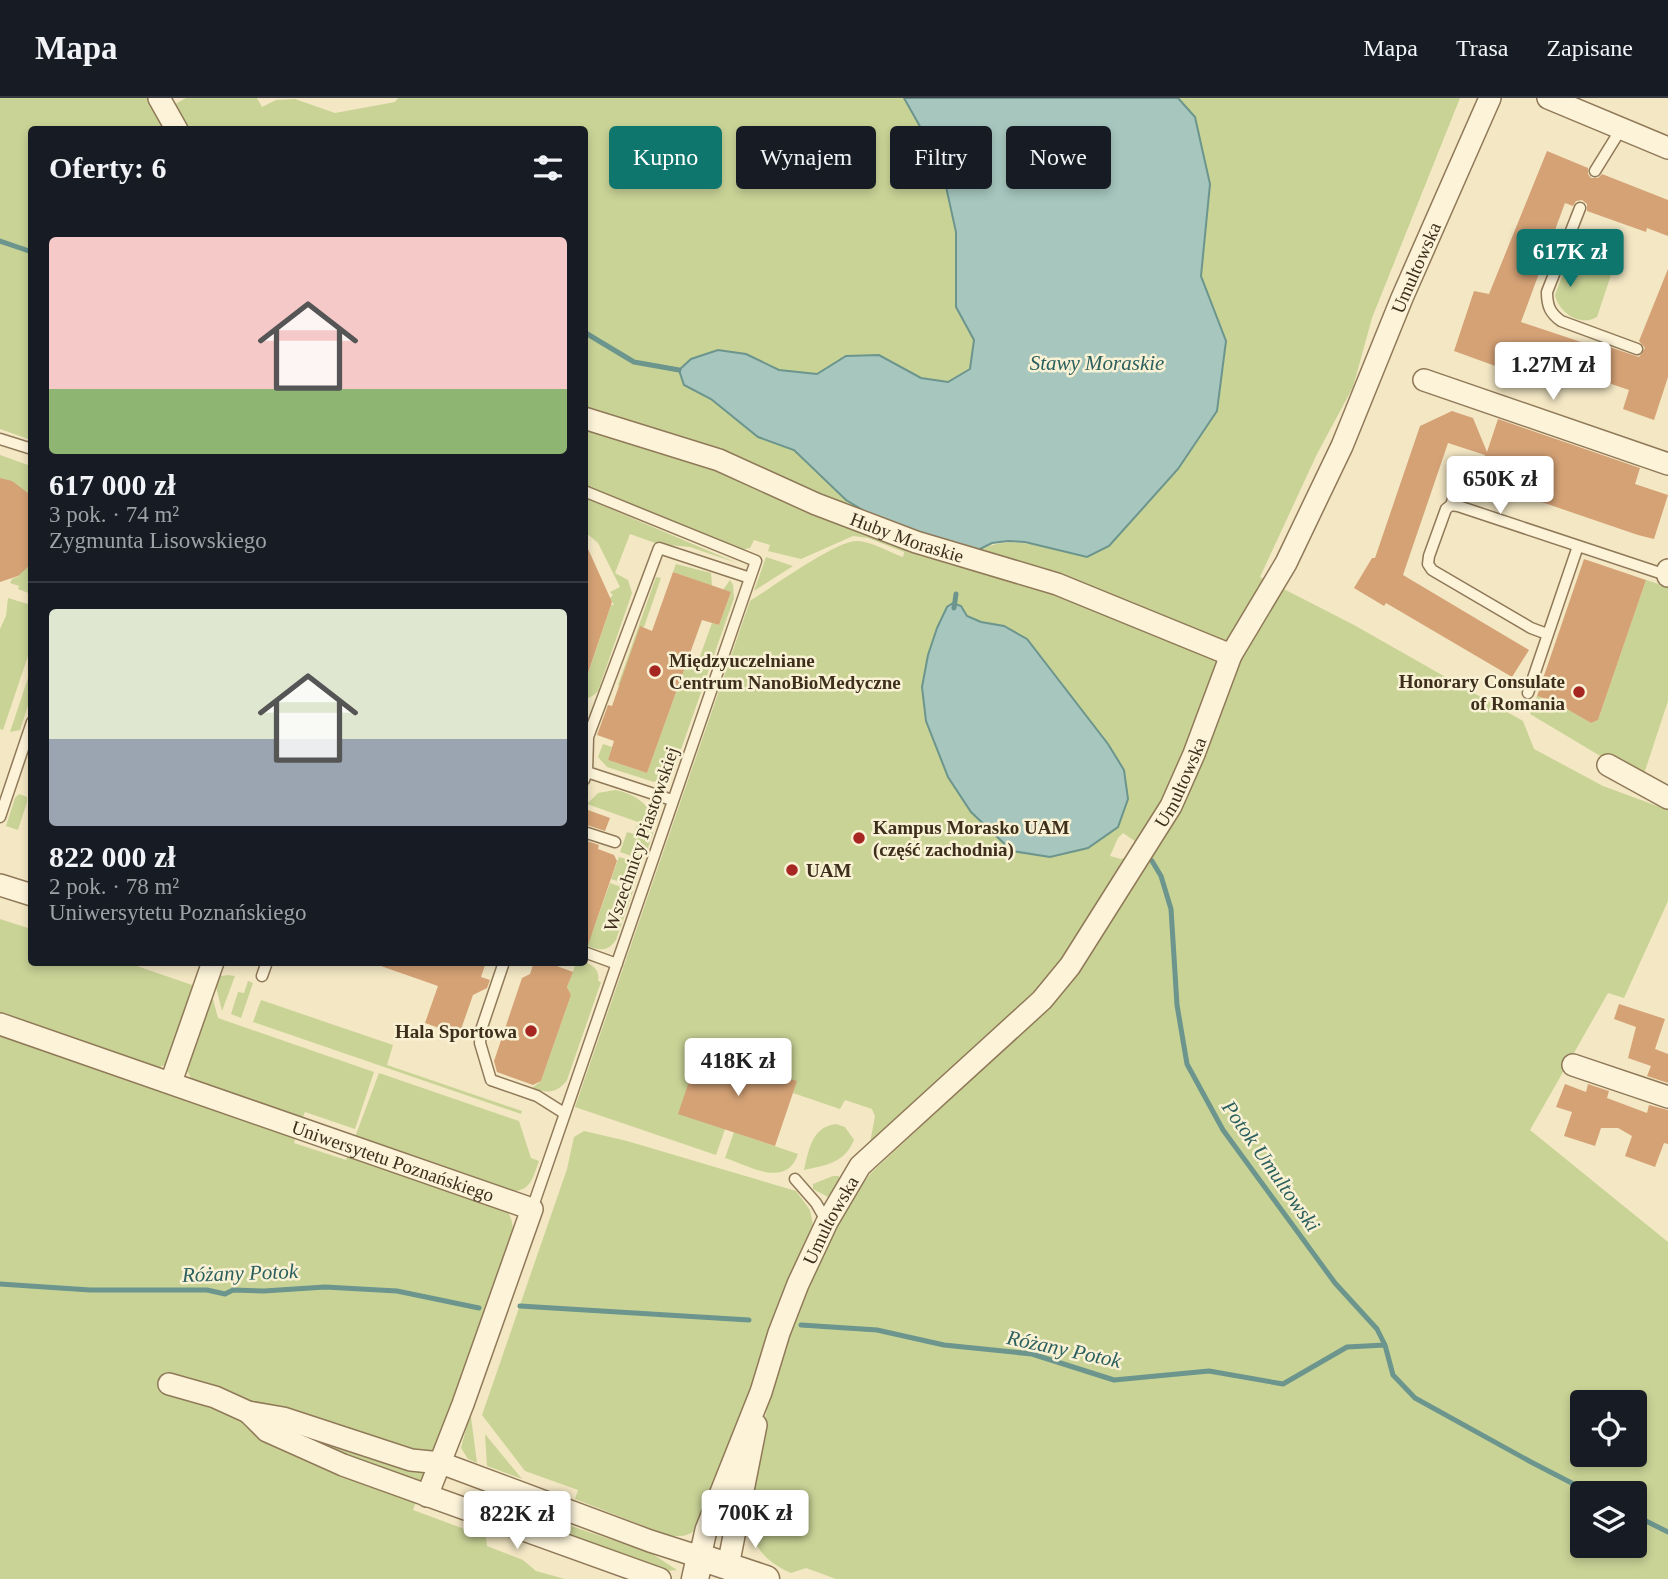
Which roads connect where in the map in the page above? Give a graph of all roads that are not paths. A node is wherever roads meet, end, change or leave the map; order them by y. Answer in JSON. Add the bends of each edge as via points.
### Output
{"nodes":[{"id":1,"x":159,"y":98,"type":"edge"},
{"id":2,"x":1490,"y":98,"type":"edge"},
{"id":3,"x":1548,"y":98,"type":"edge"},
{"id":4,"x":175,"y":126,"type":"edge"},
{"id":5,"x":1621,"y":129,"type":"junction"},
{"id":6,"x":1668,"y":148,"type":"edge"},
{"id":7,"x":1595,"y":171,"type":"dead end"},
{"id":8,"x":1580,"y":208,"type":"dead end"},
{"id":9,"x":1637,"y":349,"type":"dead end"},
{"id":10,"x":1424,"y":380,"type":"dead end"},
{"id":11,"x":588,"y":419,"type":"edge"},
{"id":12,"x":0,"y":439,"type":"edge"},
{"id":13,"x":28,"y":448,"type":"edge"},
{"id":14,"x":1668,"y":464,"type":"edge"},
{"id":15,"x":1464,"y":468,"type":"dead end"},
{"id":16,"x":588,"y":493,"type":"edge"},
{"id":17,"x":1451,"y":505,"type":"junction"},
{"id":18,"x":1578,"y":546,"type":"junction"},
{"id":19,"x":1667,"y":574,"type":"edge"},
{"id":20,"x":750,"y":578,"type":"junction"},
{"id":21,"x":1546,"y":634,"type":"junction"},
{"id":22,"x":1231,"y":655,"type":"junction"},
{"id":23,"x":1528,"y":693,"type":"dead end"},
{"id":24,"x":28,"y":734,"type":"edge"},
{"id":25,"x":588,"y":737,"type":"edge"},
{"id":26,"x":1608,"y":765,"type":"dead end"},
{"id":27,"x":588,"y":777,"type":"edge"},
{"id":28,"x":1666,"y":788,"type":"edge"},
{"id":29,"x":672,"y":800,"type":"junction"},
{"id":30,"x":0,"y":817,"type":"edge"},
{"id":31,"x":588,"y":833,"type":"edge"},
{"id":32,"x":615,"y":842,"type":"dead end"},
{"id":33,"x":0,"y":885,"type":"edge"},
{"id":34,"x":28,"y":894,"type":"edge"},
{"id":35,"x":588,"y":954,"type":"edge"},
{"id":36,"x":617,"y":964,"type":"junction"},
{"id":37,"x":212,"y":966,"type":"edge"},
{"id":38,"x":266,"y":966,"type":"edge"},
{"id":39,"x":503,"y":966,"type":"edge"},
{"id":40,"x":262,"y":976,"type":"dead end"},
{"id":41,"x":0,"y":1024,"type":"edge"},
{"id":42,"x":1573,"y":1065,"type":"dead end"},
{"id":43,"x":171,"y":1082,"type":"junction"},
{"id":44,"x":1668,"y":1097,"type":"edge"},
{"id":45,"x":564,"y":1113,"type":"junction"},
{"id":46,"x":795,"y":1179,"type":"dead end"},
{"id":47,"x":531,"y":1209,"type":"junction"},
{"id":48,"x":827,"y":1222,"type":"junction"},
{"id":49,"x":169,"y":1384,"type":"dead end"},
{"id":50,"x":761,"y":1392,"type":"junction"},
{"id":51,"x":248,"y":1412,"type":"junction"},
{"id":52,"x":441,"y":1463,"type":"junction"},
{"id":53,"x":427,"y":1496,"type":"junction"},
{"id":54,"x":697,"y":1568,"type":"edge"},
{"id":55,"x":627,"y":1572,"type":"edge"},
{"id":56,"x":726,"y":1573,"type":"edge"},
{"id":57,"x":660,"y":1579,"type":"edge"},
{"id":58,"x":766,"y":1579,"type":"edge"}],
"edges":[{"from":1,"to":4,"type":"street"},
{"from":2,"to":22,"type":"street","name":"Umultowska","via":[[1342,446],[1286,563]]},
{"from":3,"to":5,"type":"street"},
{"from":5,"to":6,"type":"street"},
{"from":5,"to":7,"type":"lane"},
{"from":8,"to":9,"type":"lane","via":[[1547,292],[1547,304],[1560,321]]},
{"from":10,"to":14,"type":"street"},
{"from":11,"to":22,"type":"street","name":"Huby Moraskie","via":[[719,460],[816,504],[916,542],[1057,584]]},
{"from":12,"to":13,"type":"lane"},
{"from":15,"to":17,"type":"lane"},
{"from":16,"to":20,"type":"lane","name":"Wszechnicy Piastowskiej","via":[[756,561]]},
{"from":17,"to":18,"type":"lane"},
{"from":17,"to":21,"type":"lane","via":[[1429,556],[1432,570]]},
{"from":18,"to":19,"type":"lane"},
{"from":18,"to":21,"type":"lane"},
{"from":20,"to":25,"type":"lane","via":[[659,548]]},
{"from":20,"to":29,"type":"lane","name":"Wszechnicy Piastowskiej"},
{"from":21,"to":23,"type":"lane"},
{"from":22,"to":48,"type":"street","name":"Umultowska","via":[[1171,806],[1070,966],[1041,1000],[860,1166]]},
{"from":24,"to":30,"type":"lane"},
{"from":26,"to":28,"type":"street"},
{"from":27,"to":29,"type":"lane"},
{"from":29,"to":36,"type":"lane","name":"Wszechnicy Piastowskiej"},
{"from":31,"to":32,"type":"lane"},
{"from":33,"to":34,"type":"street"},
{"from":35,"to":36,"type":"lane"},
{"from":36,"to":45,"type":"lane","name":"Wszechnicy Piastowskiej"},
{"from":37,"to":43,"type":"street"},
{"from":38,"to":40,"type":"lane"},
{"from":39,"to":45,"type":"lane","via":[[481,1030],[480,1043],[491,1080],[537,1096]]},
{"from":41,"to":43,"type":"street","name":"Uniwersytetu Poznańskiego"},
{"from":42,"to":44,"type":"street"},
{"from":43,"to":47,"type":"street","name":"Uniwersytetu Poznańskiego"},
{"from":45,"to":47,"type":"lane","name":"Wszechnicy Piastowskiej"},
{"from":46,"to":48,"type":"lane"},
{"from":47,"to":52,"type":"street"},
{"from":48,"to":50,"type":"street","name":"Umultowska","via":[[798,1284]]},
{"from":49,"to":51,"type":"street"},
{"from":50,"to":54,"type":"street","name":"Umultowska","via":[[706,1530]]},
{"from":50,"to":56,"type":"street","name":"Umultowska"},
{"from":51,"to":52,"type":"street","via":[[283,1418],[411,1460]]},
{"from":51,"to":53,"type":"street","via":[[267,1431]]},
{"from":52,"to":53,"type":"street"},
{"from":52,"to":54,"type":"street","via":[[650,1541]]},
{"from":53,"to":55,"type":"street"},
{"from":54,"to":56,"type":"street"},
{"from":55,"to":57,"type":"street"},
{"from":56,"to":58,"type":"street"}]}
